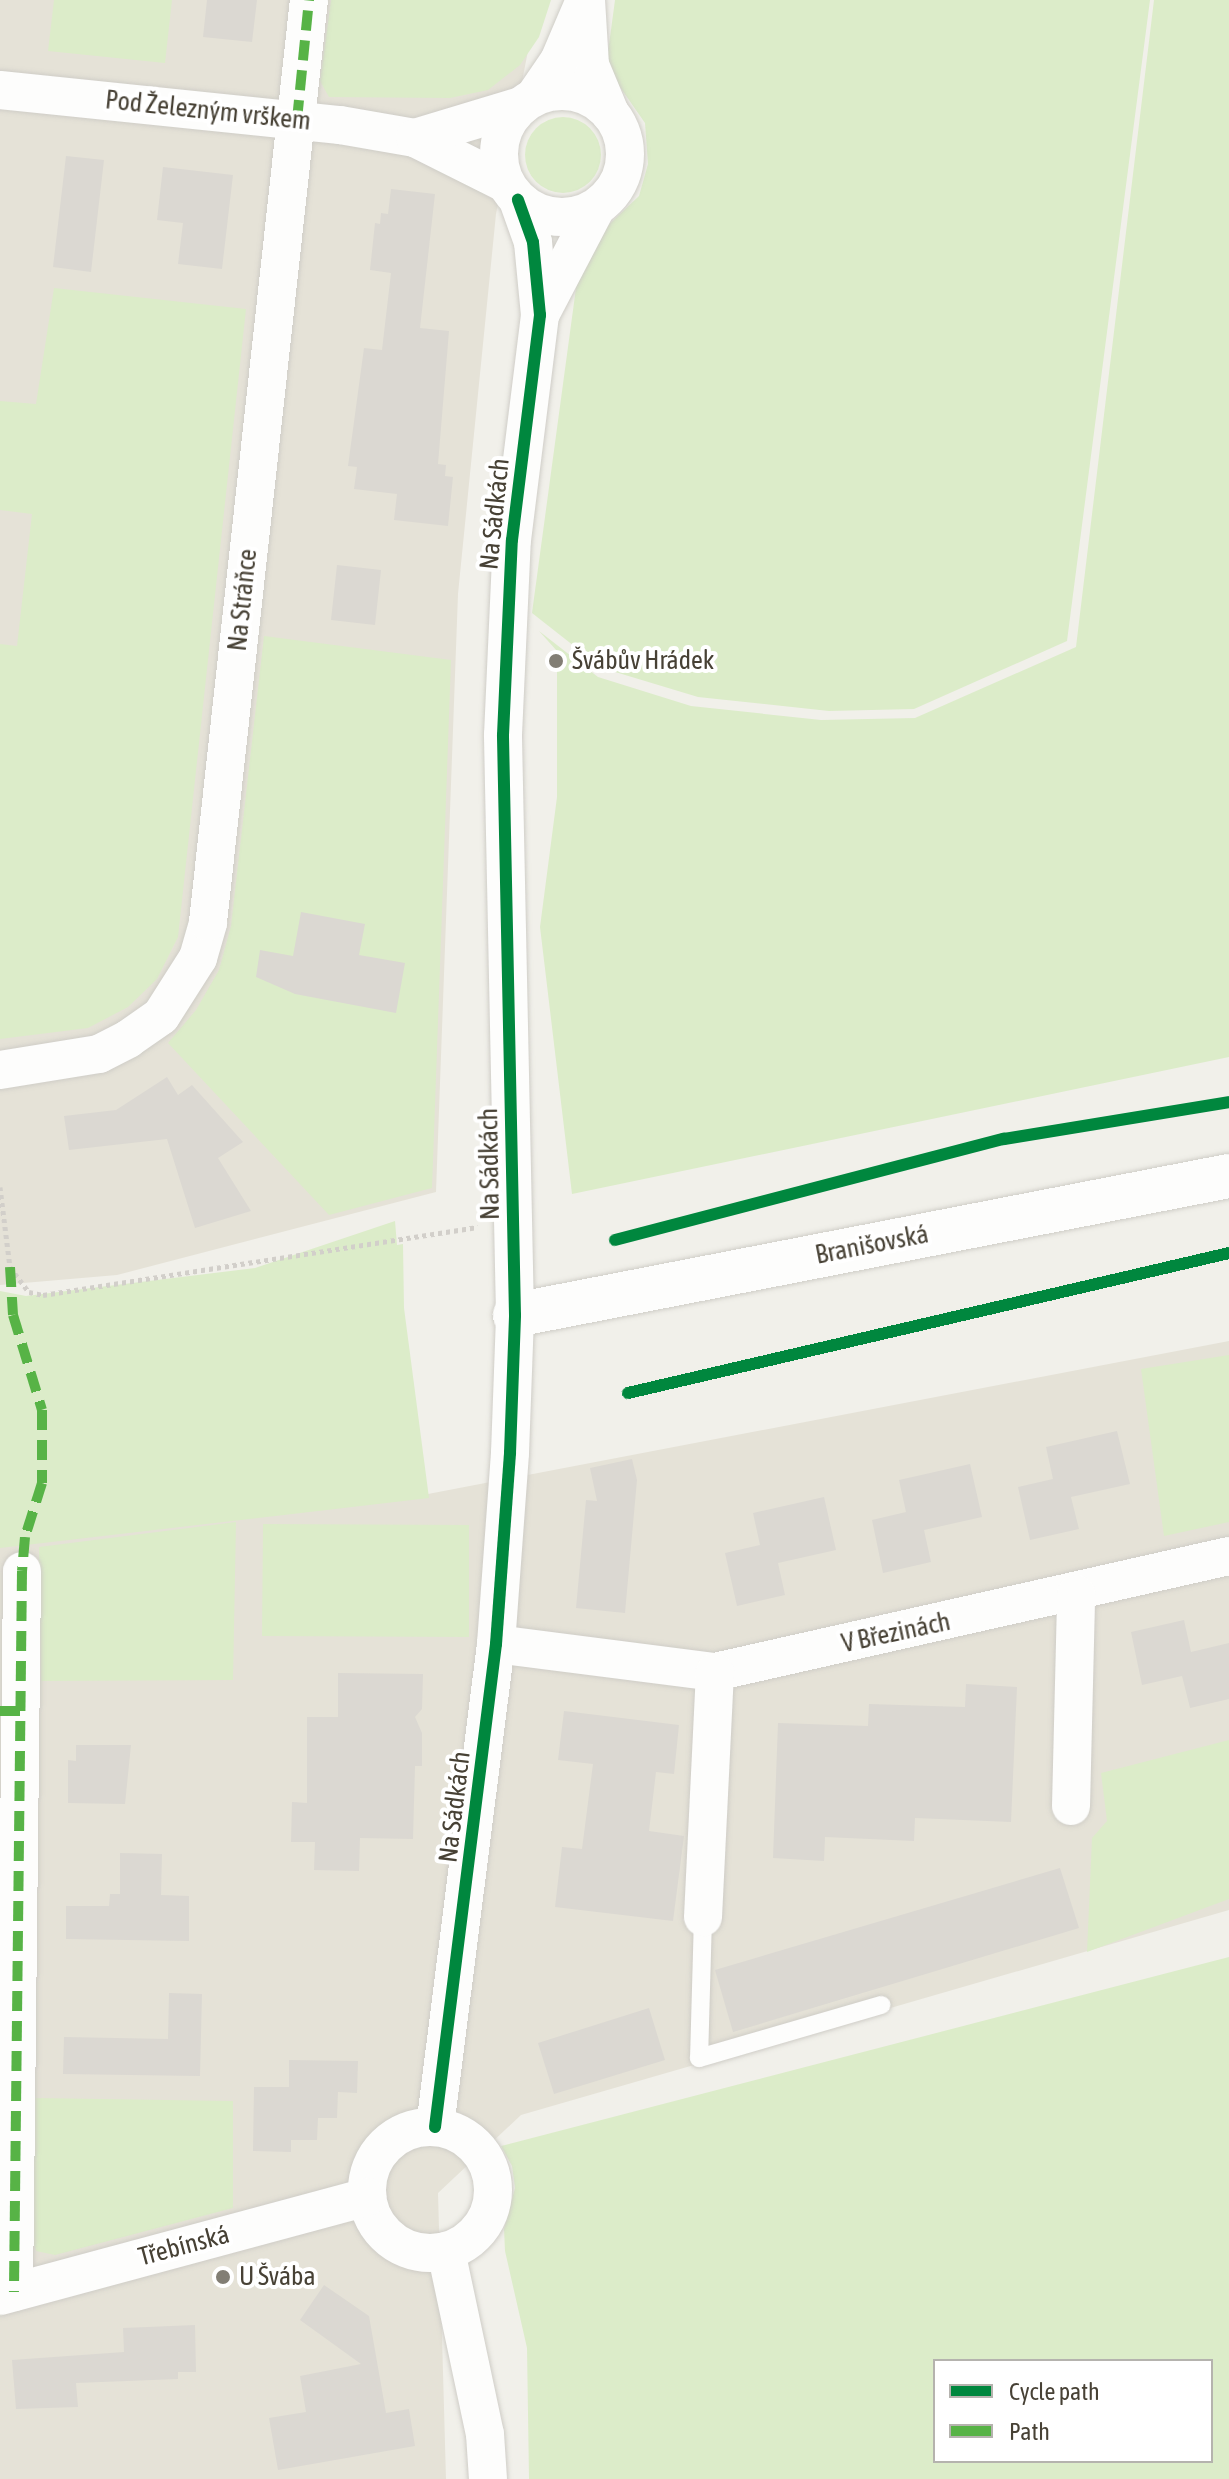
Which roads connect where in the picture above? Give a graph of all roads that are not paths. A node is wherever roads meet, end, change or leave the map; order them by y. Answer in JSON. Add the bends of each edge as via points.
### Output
{"nodes":[{"id":1,"x":309,"y":0,"type":"edge"},
{"id":2,"x":586,"y":0,"type":"edge"},
{"id":3,"x":0,"y":90,"type":"edge"},
{"id":4,"x":527,"y":102,"type":"junction"},
{"id":5,"x":610,"y":113,"type":"junction"},
{"id":6,"x":297,"y":120,"type":"junction"},
{"id":7,"x":415,"y":138,"type":"junction"},
{"id":8,"x":511,"y":192,"type":"junction"},
{"id":9,"x":596,"y":208,"type":"junction"},
{"id":10,"x":540,"y":315,"type":"junction"},
{"id":11,"x":0,"y":1070,"type":"edge"},
{"id":12,"x":1229,"y":1176,"type":"edge"},
{"id":13,"x":515,"y":1315,"type":"junction"},
{"id":14,"x":1229,"y":1556,"type":"edge"},
{"id":15,"x":22,"y":1571,"type":"dead end"},
{"id":16,"x":1076,"y":1594,"type":"junction"},
{"id":17,"x":496,"y":1644,"type":"junction"},
{"id":18,"x":715,"y":1672,"type":"junction"},
{"id":19,"x":10,"y":1711,"type":"edge"},
{"id":20,"x":1071,"y":1806,"type":"dead end"},
{"id":21,"x":703,"y":1917,"type":"joint"},
{"id":22,"x":881,"y":2005,"type":"dead end"},
{"id":23,"x":435,"y":2127,"type":"junction"},
{"id":24,"x":367,"y":2197,"type":"junction"},
{"id":25,"x":446,"y":2251,"type":"junction"},
{"id":26,"x":7,"y":2294,"type":"edge"},
{"id":27,"x":488,"y":2479,"type":"edge"}],
"edges":[{"from":1,"to":6,"type":"street","name":"Na Stráňce"},
{"from":2,"to":4,"type":"street","via":[[559,61]]},
{"from":2,"to":5,"type":"street","via":[[590,65]]},
{"from":3,"to":6,"type":"street","name":"Pod Železným vrškem"},
{"from":4,"to":5,"type":"street","via":[[573,92],[594,99]]},
{"from":4,"to":7,"type":"street","name":"Pod Železným vrškem"},
{"from":4,"to":8,"type":"street","via":[[498,142]]},
{"from":5,"to":9,"type":"street","via":[[621,132],[624,164],[612,193]]},
{"from":6,"to":7,"type":"street","name":"Pod Železným vrškem"},
{"from":6,"to":11,"type":"street","name":"Na Stráňce","via":[[208,922],[198,958],[161,1016],[128,1039],[99,1054]]},
{"from":7,"to":8,"type":"street","name":"Pod Železným vrškem"},
{"from":8,"to":9,"type":"street","via":[[556,219]]},
{"from":8,"to":10,"type":"street","name":"Na Sádkách","via":[[533,242]]},
{"from":9,"to":10,"type":"street","name":"Na Sádkách"},
{"from":10,"to":13,"type":"street","name":"Na Sádkách","via":[[512,540],[503,735]]},
{"from":12,"to":13,"type":"street","name":"Branišovská"},
{"from":13,"to":17,"type":"street","name":"Na Sádkách"},
{"from":14,"to":16,"type":"street","name":"V Březinách"},
{"from":15,"to":19,"type":"street"},
{"from":16,"to":18,"type":"street","name":"V Březinách"},
{"from":16,"to":20,"type":"street"},
{"from":17,"to":18,"type":"street","name":"V Březinách"},
{"from":17,"to":23,"type":"street","name":"Na Sádkách"},
{"from":18,"to":21,"type":"street"},
{"from":19,"to":26,"type":"street"},
{"from":21,"to":22,"type":"lane","via":[[699,2058]]},
{"from":23,"to":24,"type":"street","via":[[408,2131],[385,2146],[368,2178]]},
{"from":23,"to":25,"type":"street","via":[[454,2131],[477,2149],[491,2175],[493,2194],[479,2230]]},
{"from":24,"to":25,"type":"street","via":[[386,2235],[425,2253]]},
{"from":24,"to":26,"type":"street","name":"Třebínská"},
{"from":25,"to":27,"type":"street","via":[[485,2434]]}]}
